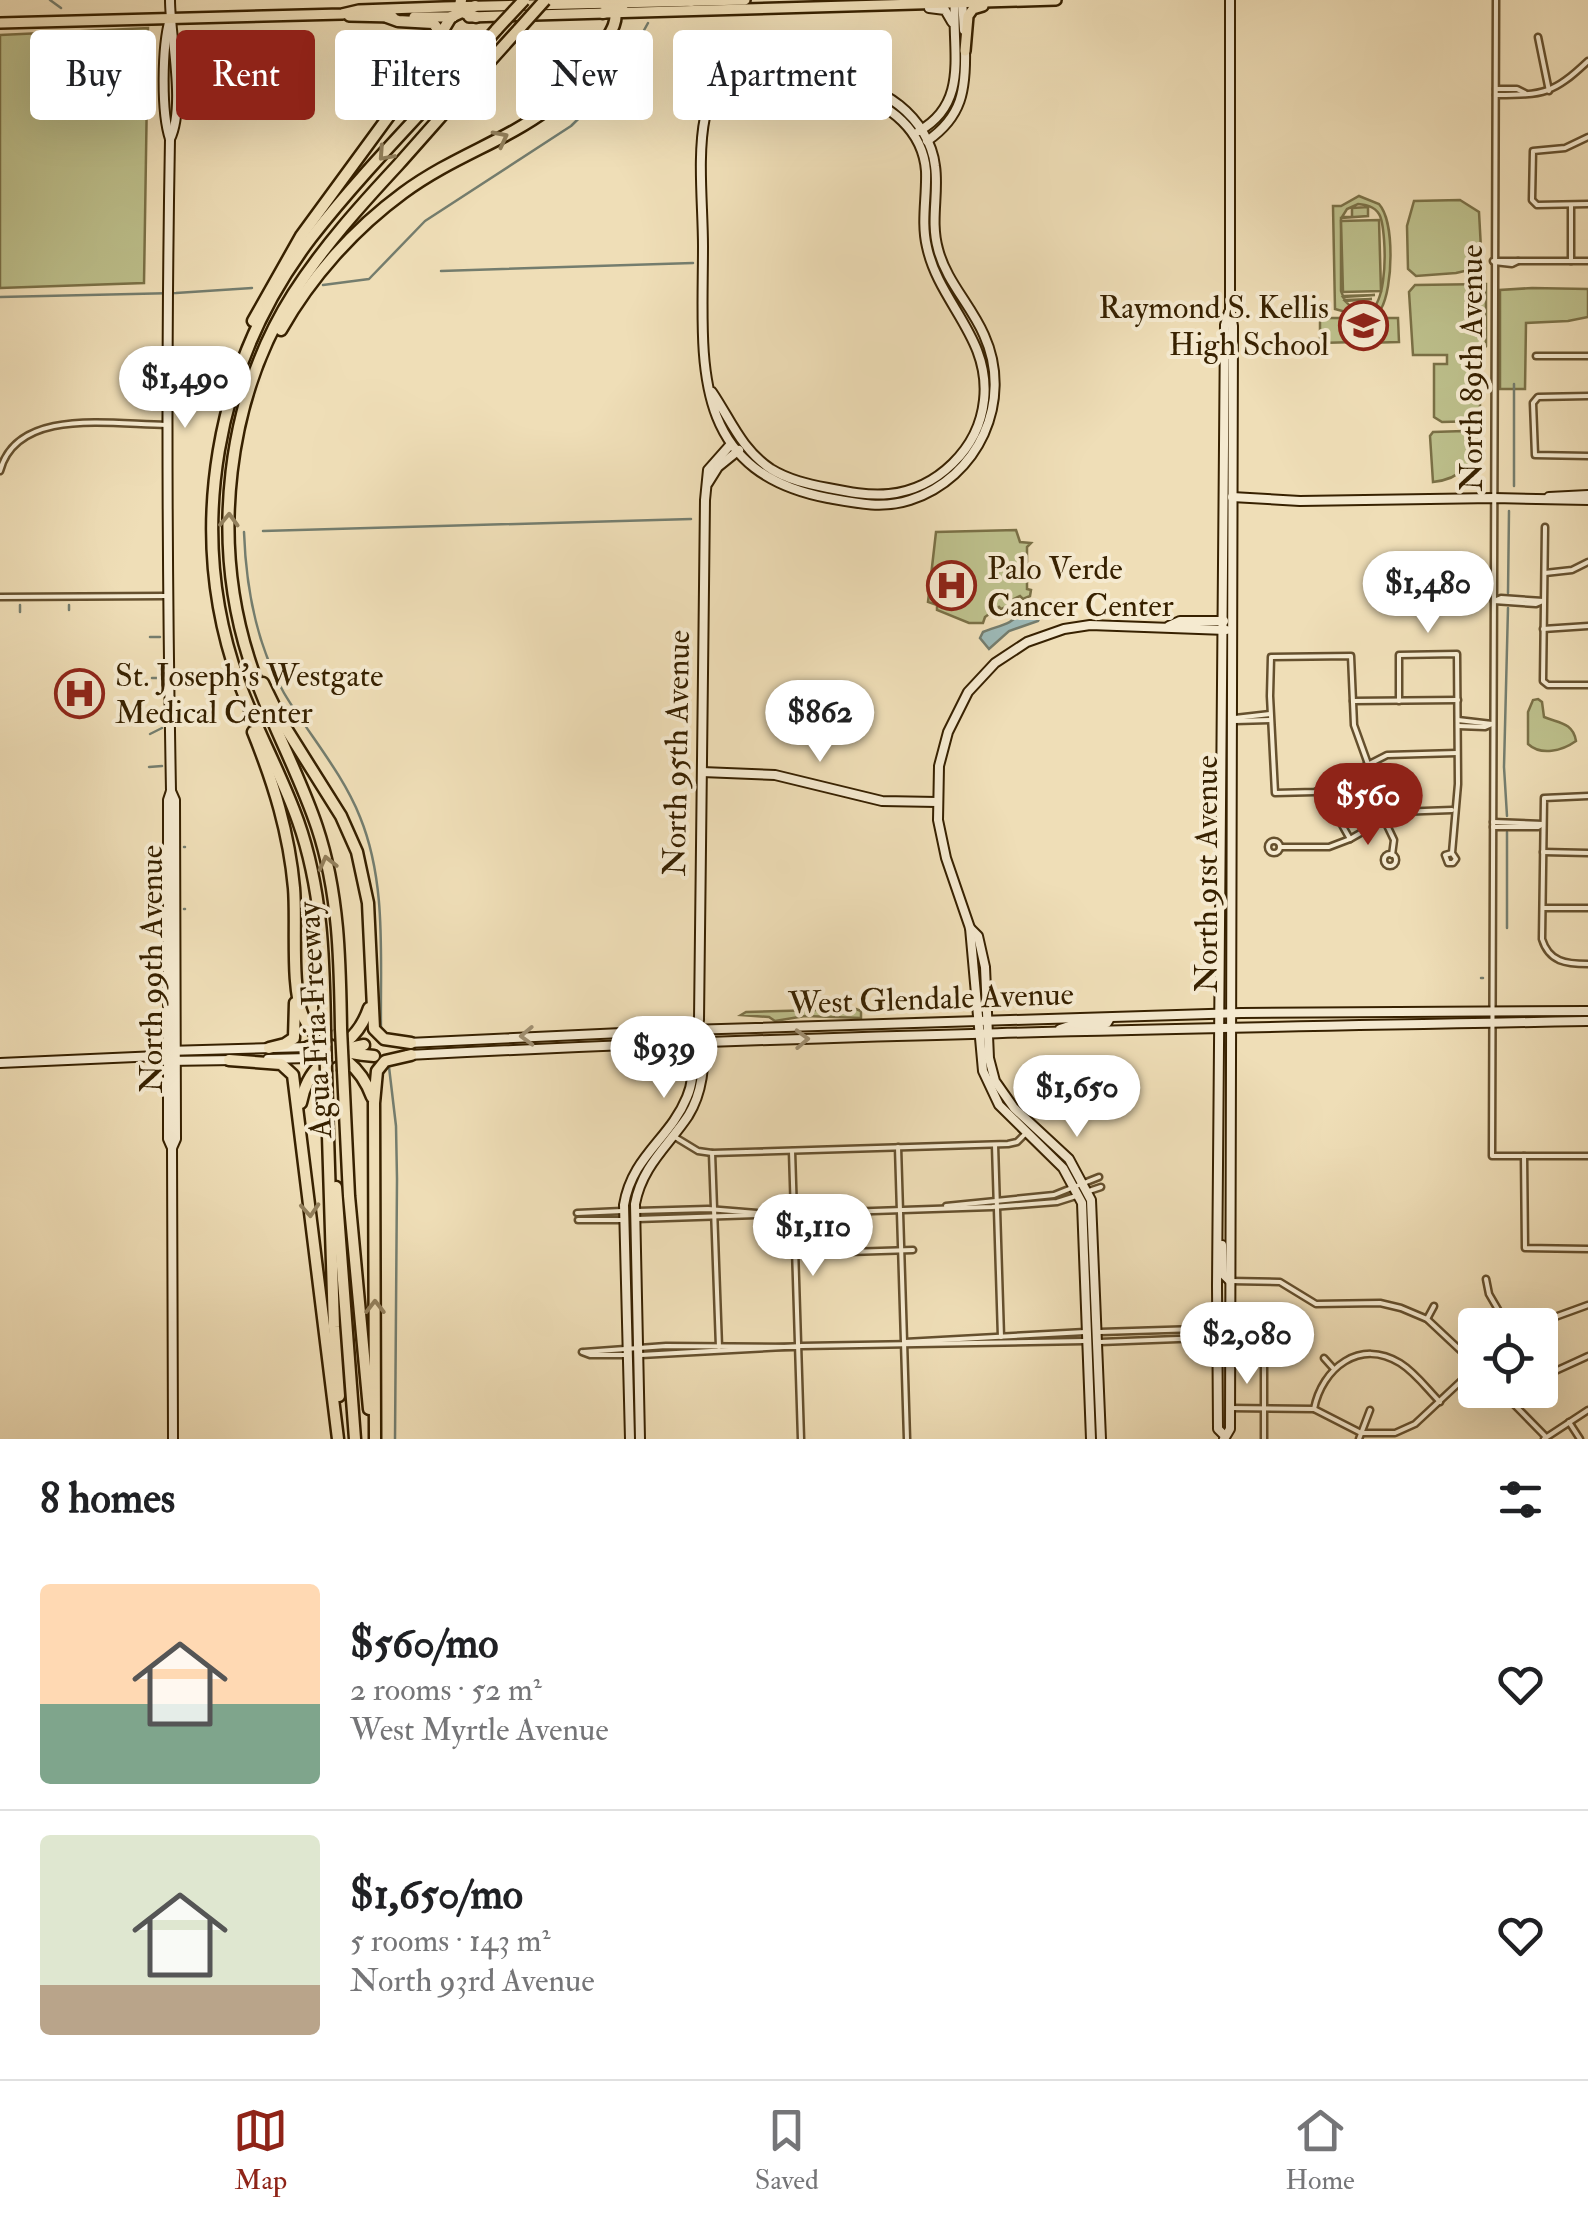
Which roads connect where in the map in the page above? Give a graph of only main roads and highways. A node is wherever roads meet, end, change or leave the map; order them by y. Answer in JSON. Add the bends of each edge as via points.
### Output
{"nodes":[{"id":1,"x":170,"y":0,"type":"edge"},
{"id":2,"x":524,"y":0,"type":"edge"},
{"id":3,"x":545,"y":0,"type":"edge"},
{"id":4,"x":689,"y":0,"type":"edge"},
{"id":5,"x":772,"y":0,"type":"edge"},
{"id":6,"x":1056,"y":0,"type":"edge"},
{"id":7,"x":627,"y":1,"type":"edge"},
{"id":8,"x":959,"y":1,"type":"edge"},
{"id":9,"x":1015,"y":1,"type":"edge"},
{"id":10,"x":1231,"y":1,"type":"edge"},
{"id":11,"x":820,"y":3,"type":"edge"},
{"id":12,"x":744,"y":4,"type":"edge"},
{"id":13,"x":900,"y":4,"type":"junction"},
{"id":14,"x":467,"y":8,"type":"edge"},
{"id":15,"x":603,"y":8,"type":"junction"},
{"id":16,"x":616,"y":11,"type":"junction"},
{"id":17,"x":342,"y":14,"type":"junction"},
{"id":18,"x":387,"y":17,"type":"junction"},
{"id":19,"x":451,"y":17,"type":"junction"},
{"id":20,"x":170,"y":19,"type":"junction"},
{"id":21,"x":0,"y":23,"type":"edge"},
{"id":22,"x":437,"y":30,"type":"edge"},
{"id":23,"x":443,"y":30,"type":"edge"},
{"id":24,"x":961,"y":51,"type":"junction"},
{"id":25,"x":386,"y":120,"type":"edge"},
{"id":26,"x":917,"y":132,"type":"junction"},
{"id":27,"x":923,"y":142,"type":"junction"},
{"id":28,"x":1229,"y":374,"type":"junction"},
{"id":29,"x":250,"y":388,"type":"junction"},
{"id":30,"x":738,"y":445,"type":"junction"},
{"id":31,"x":1224,"y":451,"type":"junction"},
{"id":32,"x":215,"y":475,"type":"junction"},
{"id":33,"x":1232,"y":497,"type":"junction"},
{"id":34,"x":1588,"y":497,"type":"edge"},
{"id":35,"x":238,"y":617,"type":"junction"},
{"id":36,"x":1227,"y":625,"type":"junction"},
{"id":37,"x":239,"y":684,"type":"junction"},
{"id":38,"x":1222,"y":693,"type":"junction"},
{"id":39,"x":1231,"y":720,"type":"junction"},
{"id":40,"x":702,"y":772,"type":"junction"},
{"id":41,"x":937,"y":802,"type":"junction"},
{"id":42,"x":1226,"y":887,"type":"junction"},
{"id":43,"x":172,"y":922,"type":"junction"},
{"id":44,"x":176,"y":972,"type":"junction"},
{"id":45,"x":168,"y":979,"type":"junction"},
{"id":46,"x":176,"y":986,"type":"junction"},
{"id":47,"x":297,"y":987,"type":"junction"},
{"id":48,"x":371,"y":993,"type":"junction"},
{"id":49,"x":1588,"y":1012,"type":"edge"},
{"id":50,"x":1359,"y":1013,"type":"junction"},
{"id":51,"x":1401,"y":1013,"type":"junction"},
{"id":52,"x":1220,"y":1014,"type":"junction"},
{"id":53,"x":1232,"y":1014,"type":"junction"},
{"id":54,"x":1492,"y":1017,"type":"junction"},
{"id":55,"x":1110,"y":1018,"type":"junction"},
{"id":56,"x":984,"y":1021,"type":"junction"},
{"id":57,"x":1588,"y":1021,"type":"edge"},
{"id":58,"x":1319,"y":1024,"type":"junction"},
{"id":59,"x":1358,"y":1024,"type":"junction"},
{"id":60,"x":1219,"y":1026,"type":"junction"},
{"id":61,"x":1232,"y":1026,"type":"junction"},
{"id":62,"x":699,"y":1030,"type":"junction"},
{"id":63,"x":1056,"y":1031,"type":"junction"},
{"id":64,"x":984,"y":1033,"type":"junction"},
{"id":65,"x":700,"y":1042,"type":"junction"},
{"id":66,"x":364,"y":1045,"type":"joint"},
{"id":67,"x":268,"y":1048,"type":"junction"},
{"id":68,"x":411,"y":1049,"type":"junction"},
{"id":69,"x":336,"y":1051,"type":"junction"},
{"id":70,"x":308,"y":1052,"type":"junction"},
{"id":71,"x":169,"y":1056,"type":"junction"},
{"id":72,"x":374,"y":1056,"type":"joint"},
{"id":73,"x":229,"y":1060,"type":"junction"},
{"id":74,"x":0,"y":1063,"type":"edge"},
{"id":75,"x":1220,"y":1098,"type":"junction"},
{"id":76,"x":374,"y":1103,"type":"junction"},
{"id":77,"x":300,"y":1120,"type":"junction"},
{"id":78,"x":1230,"y":1143,"type":"junction"},
{"id":79,"x":331,"y":1161,"type":"junction"},
{"id":80,"x":348,"y":1169,"type":"junction"},
{"id":81,"x":1082,"y":1190,"type":"junction"},
{"id":82,"x":1218,"y":1231,"type":"junction"},
{"id":83,"x":1230,"y":1281,"type":"junction"},
{"id":84,"x":1093,"y":1337,"type":"junction"},
{"id":85,"x":632,"y":1351,"type":"junction"},
{"id":86,"x":1224,"y":1437,"type":"edge"},
{"id":87,"x":173,"y":1439,"type":"edge"},
{"id":88,"x":340,"y":1439,"type":"edge"},
{"id":89,"x":358,"y":1439,"type":"edge"},
{"id":90,"x":374,"y":1439,"type":"edge"},
{"id":91,"x":630,"y":1439,"type":"edge"},
{"id":92,"x":640,"y":1439,"type":"edge"},
{"id":93,"x":1091,"y":1439,"type":"edge"},
{"id":94,"x":1101,"y":1439,"type":"edge"}],
"edges":[{"from":1,"to":20,"type":"main road","name":"North 99th Avenue"},
{"from":2,"to":32,"type":"highway","name":"Agua Fria Freeway","one_way":true,"bridge":true,"via":[[297,258],[248,345]]},
{"from":3,"to":29,"type":"highway","name":"Agua Fria Freeway","bridge":true,"via":[[326,246],[285,307]]},
{"from":4,"to":7,"type":"main road"},
{"from":4,"to":12,"type":"main road"},
{"from":5,"to":12,"type":"main road"},
{"from":6,"to":9,"type":"main road"},
{"from":7,"to":15,"type":"main road"},
{"from":7,"to":16,"type":"highway"},
{"from":8,"to":9,"type":"main road"},
{"from":8,"to":13,"type":"main road"},
{"from":8,"to":24,"type":"main road"},
{"from":9,"to":24,"type":"main road","via":[[971,11]]},
{"from":10,"to":28,"type":"main road","name":"North 91st Avenue"},
{"from":11,"to":12,"type":"main road"},
{"from":11,"to":13,"type":"main road"},
{"from":12,"to":16,"type":"main road"},
{"from":13,"to":24,"type":"main road","via":[[946,10]]},
{"from":14,"to":15,"type":"main road"},
{"from":14,"to":17,"type":"main road"},
{"from":14,"to":19,"type":"highway"},
{"from":15,"to":16,"type":"highway"},
{"from":29,"to":16,"type":"highway","one_way":true,"via":[[296,304],[351,238],[418,183],[562,100],[594,61]]},
{"from":17,"to":18,"type":"main road"},
{"from":17,"to":20,"type":"main road"},
{"from":18,"to":19,"type":"main road"},
{"from":18,"to":22,"type":"highway","via":[[433,22]]},
{"from":19,"to":23,"type":"highway"},
{"from":20,"to":21,"type":"main road"},
{"from":20,"to":43,"type":"main road","name":"North 99th Avenue"},
{"from":24,"to":26,"type":"main road","via":[[951,98]]},
{"from":24,"to":27,"type":"main road","via":[[962,100],[952,119]]},
{"from":25,"to":32,"type":"highway","via":[[301,236],[260,306],[222,406]]},
{"from":26,"to":27,"type":"main road"},
{"from":26,"to":30,"type":"main road","via":[[894,101],[864,89],[829,88],[805,102],[717,106],[705,117],[703,343],[714,416]]},
{"from":27,"to":30,"type":"main road","via":[[936,168],[935,236],[949,287],[984,334],[993,362],[993,411],[983,438],[951,478],[901,502],[853,503],[788,488],[763,476]]},
{"from":28,"to":31,"type":"main road","name":"North 91st Avenue"},
{"from":28,"to":33,"type":"main road","name":"North 91st Avenue"},
{"from":35,"to":29,"type":"highway","name":"Agua Fria Freeway","one_way":true,"via":[[229,503]]},
{"from":30,"to":40,"type":"main road","name":"North 95th Avenue","via":[[711,465],[706,487]]},
{"from":31,"to":33,"type":"main road"},
{"from":31,"to":36,"type":"main road","name":"North 91st Avenue"},
{"from":32,"to":37,"type":"highway","name":"Agua Fria Freeway","via":[[214,577]]},
{"from":33,"to":34,"type":"main road"},
{"from":33,"to":36,"type":"main road","name":"North 91st Avenue"},
{"from":35,"to":48,"type":"highway","via":[[282,722],[354,843],[366,890]]},
{"from":80,"to":35,"type":"highway","name":"Agua Fria Freeway","one_way":true,"bridge":true,"via":[[338,929],[326,857],[256,683]]},
{"from":36,"to":38,"type":"main road","name":"North 91st Avenue"},
{"from":36,"to":39,"type":"main road","name":"North 91st Avenue"},
{"from":36,"to":41,"type":"main road","via":[[1090,625],[1027,642],[968,692],[950,725]]},
{"from":37,"to":47,"type":"highway","via":[[288,838]]},
{"from":37,"to":79,"type":"highway","name":"Agua Fria Freeway","bridge":true,"via":[[310,858],[323,939]]},
{"from":38,"to":39,"type":"main road"},
{"from":38,"to":42,"type":"main road","name":"North 91st Avenue"},
{"from":39,"to":42,"type":"main road","name":"North 91st Avenue"},
{"from":40,"to":41,"type":"main road","via":[[775,775],[867,798]]},
{"from":40,"to":62,"type":"main road","name":"North 95th Avenue"},
{"from":41,"to":56,"type":"main road","via":[[942,846],[970,928]]},
{"from":42,"to":52,"type":"main road","name":"North 91st Avenue"},
{"from":42,"to":53,"type":"main road","name":"North 91st Avenue"},
{"from":43,"to":44,"type":"main road","name":"North 99th Avenue"},
{"from":43,"to":45,"type":"main road","name":"North 99th Avenue"},
{"from":44,"to":45,"type":"main road"},
{"from":44,"to":46,"type":"main road","name":"North 99th Avenue"},
{"from":45,"to":46,"type":"main road"},
{"from":45,"to":71,"type":"main road","name":"North 99th Avenue"},
{"from":46,"to":71,"type":"main road","name":"North 99th Avenue"},
{"from":47,"to":67,"type":"highway","via":[[294,1038]]},
{"from":47,"to":69,"type":"highway","via":[[304,1018]]},
{"from":48,"to":68,"type":"highway","via":[[376,1032]]},
{"from":48,"to":69,"type":"highway","via":[[365,1018]]},
{"from":49,"to":54,"type":"main road","name":"West Glendale Avenue"},
{"from":50,"to":51,"type":"main road","name":"West Glendale Avenue"},
{"from":50,"to":53,"type":"main road","name":"West Glendale Avenue"},
{"from":50,"to":58,"type":"main road"},
{"from":51,"to":54,"type":"main road","name":"West Glendale Avenue"},
{"from":51,"to":59,"type":"main road","via":[[1361,1018]]},
{"from":52,"to":53,"type":"main road","name":"West Glendale Avenue"},
{"from":52,"to":55,"type":"main road","name":"West Glendale Avenue"},
{"from":52,"to":60,"type":"main road","name":"North 91st Avenue"},
{"from":53,"to":61,"type":"main road","name":"North 91st Avenue"},
{"from":54,"to":57,"type":"main road","name":"West Glendale Avenue"},
{"from":54,"to":59,"type":"main road","name":"West Glendale Avenue"},
{"from":55,"to":56,"type":"main road","name":"West Glendale Avenue"},
{"from":55,"to":63,"type":"main road"},
{"from":56,"to":62,"type":"main road","name":"West Glendale Avenue"},
{"from":56,"to":64,"type":"main road"},
{"from":58,"to":59,"type":"main road","name":"West Glendale Avenue"},
{"from":58,"to":61,"type":"main road","name":"West Glendale Avenue"},
{"from":60,"to":61,"type":"main road","name":"West Glendale Avenue"},
{"from":60,"to":63,"type":"main road","name":"West Glendale Avenue"},
{"from":60,"to":75,"type":"main road","name":"North 91st Avenue"},
{"from":61,"to":78,"type":"main road","name":"North 91st Avenue"},
{"from":62,"to":65,"type":"main road","name":"North 95th Avenue"},
{"from":62,"to":68,"type":"main road","name":"West Glendale Avenue","one_way":true},
{"from":63,"to":64,"type":"main road","name":"West Glendale Avenue"},
{"from":65,"to":64,"type":"main road","name":"West Glendale Avenue","one_way":true},
{"from":64,"to":81,"type":"main road","via":[[1002,1094],[1069,1159]]},
{"from":64,"to":81,"type":"main road","via":[[980,1058],[988,1086]]},
{"from":65,"to":68,"type":"main road","name":"West Glendale Avenue"},
{"from":65,"to":85,"type":"main road","name":"North 95th Avenue","via":[[698,1094],[643,1176],[634,1215]]},
{"from":65,"to":85,"type":"main road","name":"North 95th Avenue","via":[[686,1100],[635,1169],[624,1215]]},
{"from":66,"to":68,"type":"main road","name":"West Glendale Avenue"},
{"from":66,"to":69,"type":"highway"},
{"from":67,"to":70,"type":"main road"},
{"from":67,"to":71,"type":"main road"},
{"from":68,"to":72,"type":"main road","name":"West Glendale Avenue"},
{"from":68,"to":76,"type":"highway","via":[[379,1068]]},
{"from":69,"to":70,"type":"highway"},
{"from":69,"to":72,"type":"highway"},
{"from":69,"to":76,"type":"highway","via":[[363,1077]]},
{"from":69,"to":77,"type":"highway","via":[[304,1088]]},
{"from":70,"to":73,"type":"main road"},
{"from":71,"to":73,"type":"main road"},
{"from":71,"to":74,"type":"main road"},
{"from":71,"to":87,"type":"main road","name":"North 99th Avenue","via":[[176,1140]]},
{"from":73,"to":77,"type":"highway","via":[[287,1067]]},
{"from":75,"to":78,"type":"main road"},
{"from":75,"to":82,"type":"main road","name":"North 91st Avenue"},
{"from":90,"to":76,"type":"highway","one_way":true},
{"from":77,"to":88,"type":"highway","one_way":true},
{"from":78,"to":83,"type":"main road","name":"North 91st Avenue"},
{"from":79,"to":88,"type":"highway","name":"Agua Fria Freeway"},
{"from":79,"to":89,"type":"highway"},
{"from":80,"to":89,"type":"highway","via":[[345,1226]]},
{"from":80,"to":90,"type":"highway","name":"Agua Fria Freeway"},
{"from":81,"to":84,"type":"main road"},
{"from":82,"to":83,"type":"main road"},
{"from":82,"to":86,"type":"main road","name":"North 91st Avenue","via":[[1218,1429]]},
{"from":83,"to":86,"type":"main road","name":"North 91st Avenue","via":[[1230,1429]]},
{"from":84,"to":93,"type":"main road"},
{"from":84,"to":94,"type":"main road"},
{"from":85,"to":91,"type":"main road","name":"North 95th Avenue"},
{"from":85,"to":92,"type":"main road","name":"North 95th Avenue"}]}
